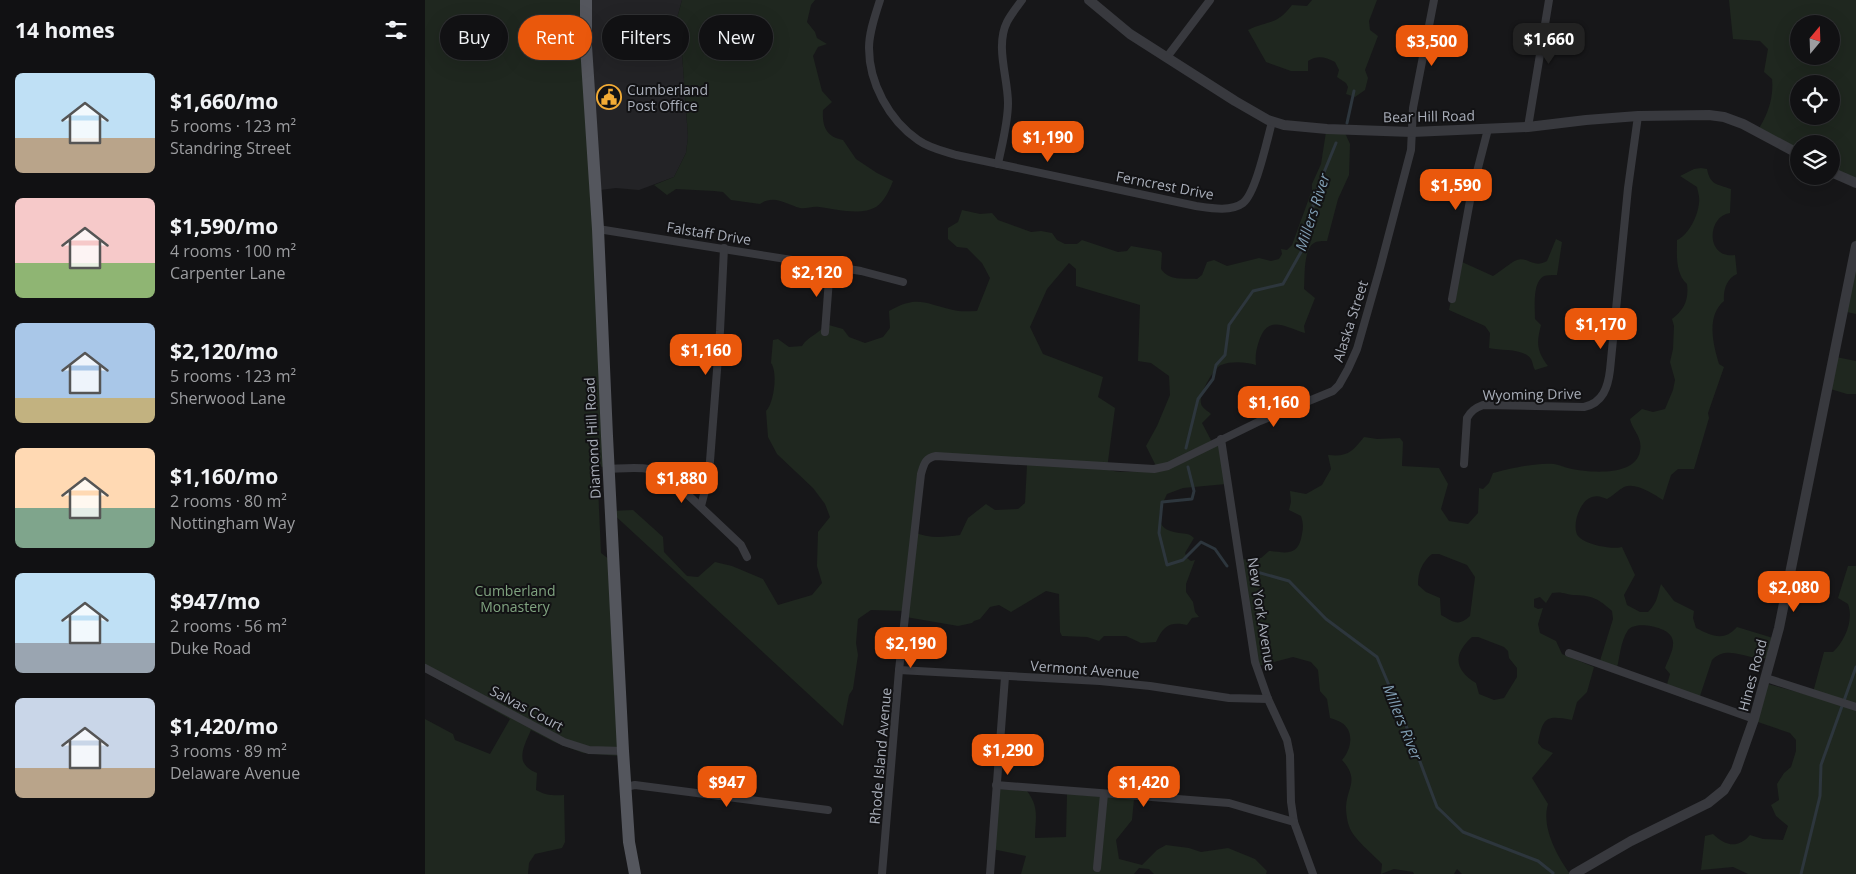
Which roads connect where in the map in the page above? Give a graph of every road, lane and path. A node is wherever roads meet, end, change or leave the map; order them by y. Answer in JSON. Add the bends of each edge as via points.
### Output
{"nodes":[{"id":1,"x":586,"y":0,"type":"edge"},
{"id":2,"x":880,"y":0,"type":"edge"},
{"id":3,"x":1022,"y":0,"type":"edge"},
{"id":4,"x":1089,"y":0,"type":"edge"},
{"id":5,"x":1210,"y":0,"type":"edge"},
{"id":6,"x":1434,"y":0,"type":"edge"},
{"id":7,"x":1549,"y":0,"type":"edge"},
{"id":8,"x":1167,"y":57,"type":"junction"},
{"id":9,"x":1638,"y":116,"type":"junction"},
{"id":10,"x":1272,"y":122,"type":"junction"},
{"id":11,"x":1528,"y":127,"type":"junction"},
{"id":12,"x":1487,"y":129,"type":"junction"},
{"id":13,"x":1412,"y":132,"type":"junction"},
{"id":14,"x":1790,"y":149,"type":"edge"},
{"id":15,"x":998,"y":164,"type":"junction"},
{"id":16,"x":1840,"y":176,"type":"edge"},
{"id":17,"x":1856,"y":183,"type":"edge"},
{"id":18,"x":598,"y":229,"type":"junction"},
{"id":19,"x":1856,"y":246,"type":"edge"},
{"id":20,"x":724,"y":248,"type":"junction"},
{"id":21,"x":830,"y":266,"type":"junction"},
{"id":22,"x":903,"y":282,"type":"dead end"},
{"id":23,"x":1452,"y":299,"type":"dead end"},
{"id":24,"x":825,"y":332,"type":"dead end"},
{"id":25,"x":1221,"y":439,"type":"junction"},
{"id":26,"x":925,"y":461,"type":"joint"},
{"id":27,"x":1464,"y":464,"type":"dead end"},
{"id":28,"x":609,"y":469,"type":"junction"},
{"id":29,"x":701,"y":506,"type":"junction"},
{"id":30,"x":747,"y":557,"type":"dead end"},
{"id":31,"x":1569,"y":653,"type":"dead end"},
{"id":32,"x":425,"y":668,"type":"edge"},
{"id":33,"x":899,"y":670,"type":"junction"},
{"id":34,"x":1005,"y":677,"type":"junction"},
{"id":35,"x":1766,"y":678,"type":"junction"},
{"id":36,"x":1268,"y":699,"type":"junction"},
{"id":37,"x":1856,"y":708,"type":"edge"},
{"id":38,"x":1754,"y":719,"type":"junction"},
{"id":39,"x":623,"y":751,"type":"junction"},
{"id":40,"x":996,"y":785,"type":"junction"},
{"id":41,"x":625,"y":787,"type":"junction"},
{"id":42,"x":1104,"y":794,"type":"junction"},
{"id":43,"x":828,"y":810,"type":"dead end"},
{"id":44,"x":1294,"y":822,"type":"junction"},
{"id":45,"x":1097,"y":868,"type":"dead end"},
{"id":46,"x":635,"y":874,"type":"edge"},
{"id":47,"x":882,"y":874,"type":"edge"},
{"id":48,"x":990,"y":874,"type":"edge"},
{"id":49,"x":1313,"y":874,"type":"edge"},
{"id":50,"x":1574,"y":874,"type":"edge"}],
"edges":[{"from":1,"to":18,"type":"main road","name":"Diamond Hill Road"},
{"from":2,"to":15,"type":"street","name":"Ferncrest Drive","via":[[870,40],[870,65],[875,85],[890,112],[908,133],[931,147]]},
{"from":3,"to":15,"type":"street","via":[[1006,23],[1003,35],[1008,108]]},
{"from":4,"to":8,"type":"street","name":"Bear Hill Road","via":[[1130,34]]},
{"from":5,"to":8,"type":"street"},
{"from":6,"to":13,"type":"street","name":"Alaska Street","via":[[1415,98]]},
{"from":7,"to":11,"type":"street"},
{"from":8,"to":10,"type":"street","name":"Bear Hill Road"},
{"from":9,"to":11,"type":"street","name":"Bear Hill Road"},
{"from":9,"to":14,"type":"street","name":"Bear Hill Road","via":[[1699,114],[1724,117],[1761,132]]},
{"from":9,"to":27,"type":"street","name":"Wyoming Drive","via":[[1610,370],[1604,392],[1595,403],[1584,407],[1483,405],[1475,408],[1467,418]]},
{"from":10,"to":13,"type":"street","name":"Bear Hill Road","via":[[1293,127]]},
{"from":10,"to":15,"type":"street","name":"Ferncrest Drive","via":[[1247,198],[1242,204],[1226,208],[1196,206]]},
{"from":11,"to":12,"type":"street","name":"Bear Hill Road"},
{"from":12,"to":13,"type":"street","name":"Bear Hill Road"},
{"from":12,"to":23,"type":"street"},
{"from":13,"to":25,"type":"street","name":"Alaska Street","via":[[1411,150],[1357,349],[1339,385],[1333,391]]},
{"from":16,"to":17,"type":"street"},
{"from":18,"to":20,"type":"street","name":"Falstaff Drive"},
{"from":18,"to":28,"type":"main road","name":"Diamond Hill Road"},
{"from":19,"to":35,"type":"street","name":"Hines Road","via":[[1779,628]]},
{"from":20,"to":21,"type":"street","name":"Falstaff Drive"},
{"from":20,"to":29,"type":"street","via":[[710,461]]},
{"from":21,"to":22,"type":"street","name":"Falstaff Drive"},
{"from":21,"to":24,"type":"street"},
{"from":25,"to":26,"type":"street","name":"Alaska Street","via":[[1168,466],[1154,469],[936,456]]},
{"from":25,"to":36,"type":"street","name":"New York Avenue","via":[[1251,641]]},
{"from":26,"to":33,"type":"street","name":"Rhode Island Avenue"},
{"from":28,"to":29,"type":"street","via":[[657,470]]},
{"from":28,"to":39,"type":"main road","name":"Diamond Hill Road"},
{"from":29,"to":30,"type":"street","via":[[741,545]]},
{"from":31,"to":38,"type":"street"},
{"from":32,"to":39,"type":"street","name":"Salvas Court","via":[[564,742],[589,750]]},
{"from":33,"to":34,"type":"street","name":"Vermont Avenue"},
{"from":33,"to":47,"type":"street","name":"Rhode Island Avenue"},
{"from":34,"to":36,"type":"street","name":"Vermont Avenue","via":[[1099,681],[1229,698]]},
{"from":34,"to":40,"type":"street"},
{"from":35,"to":37,"type":"street"},
{"from":35,"to":38,"type":"street","name":"Hines Road"},
{"from":36,"to":44,"type":"street","name":"New York Avenue","via":[[1287,740]]},
{"from":38,"to":50,"type":"street","name":"Hines Road","via":[[1736,770],[1717,797]]},
{"from":39,"to":41,"type":"main road","name":"Diamond Hill Road"},
{"from":40,"to":42,"type":"street"},
{"from":40,"to":48,"type":"street"},
{"from":41,"to":43,"type":"street","via":[[635,784]]},
{"from":41,"to":46,"type":"main road","name":"Diamond Hill Road"},
{"from":42,"to":44,"type":"street","via":[[1229,803]]},
{"from":42,"to":45,"type":"street"},
{"from":44,"to":49,"type":"street","name":"New York Avenue"}]}
